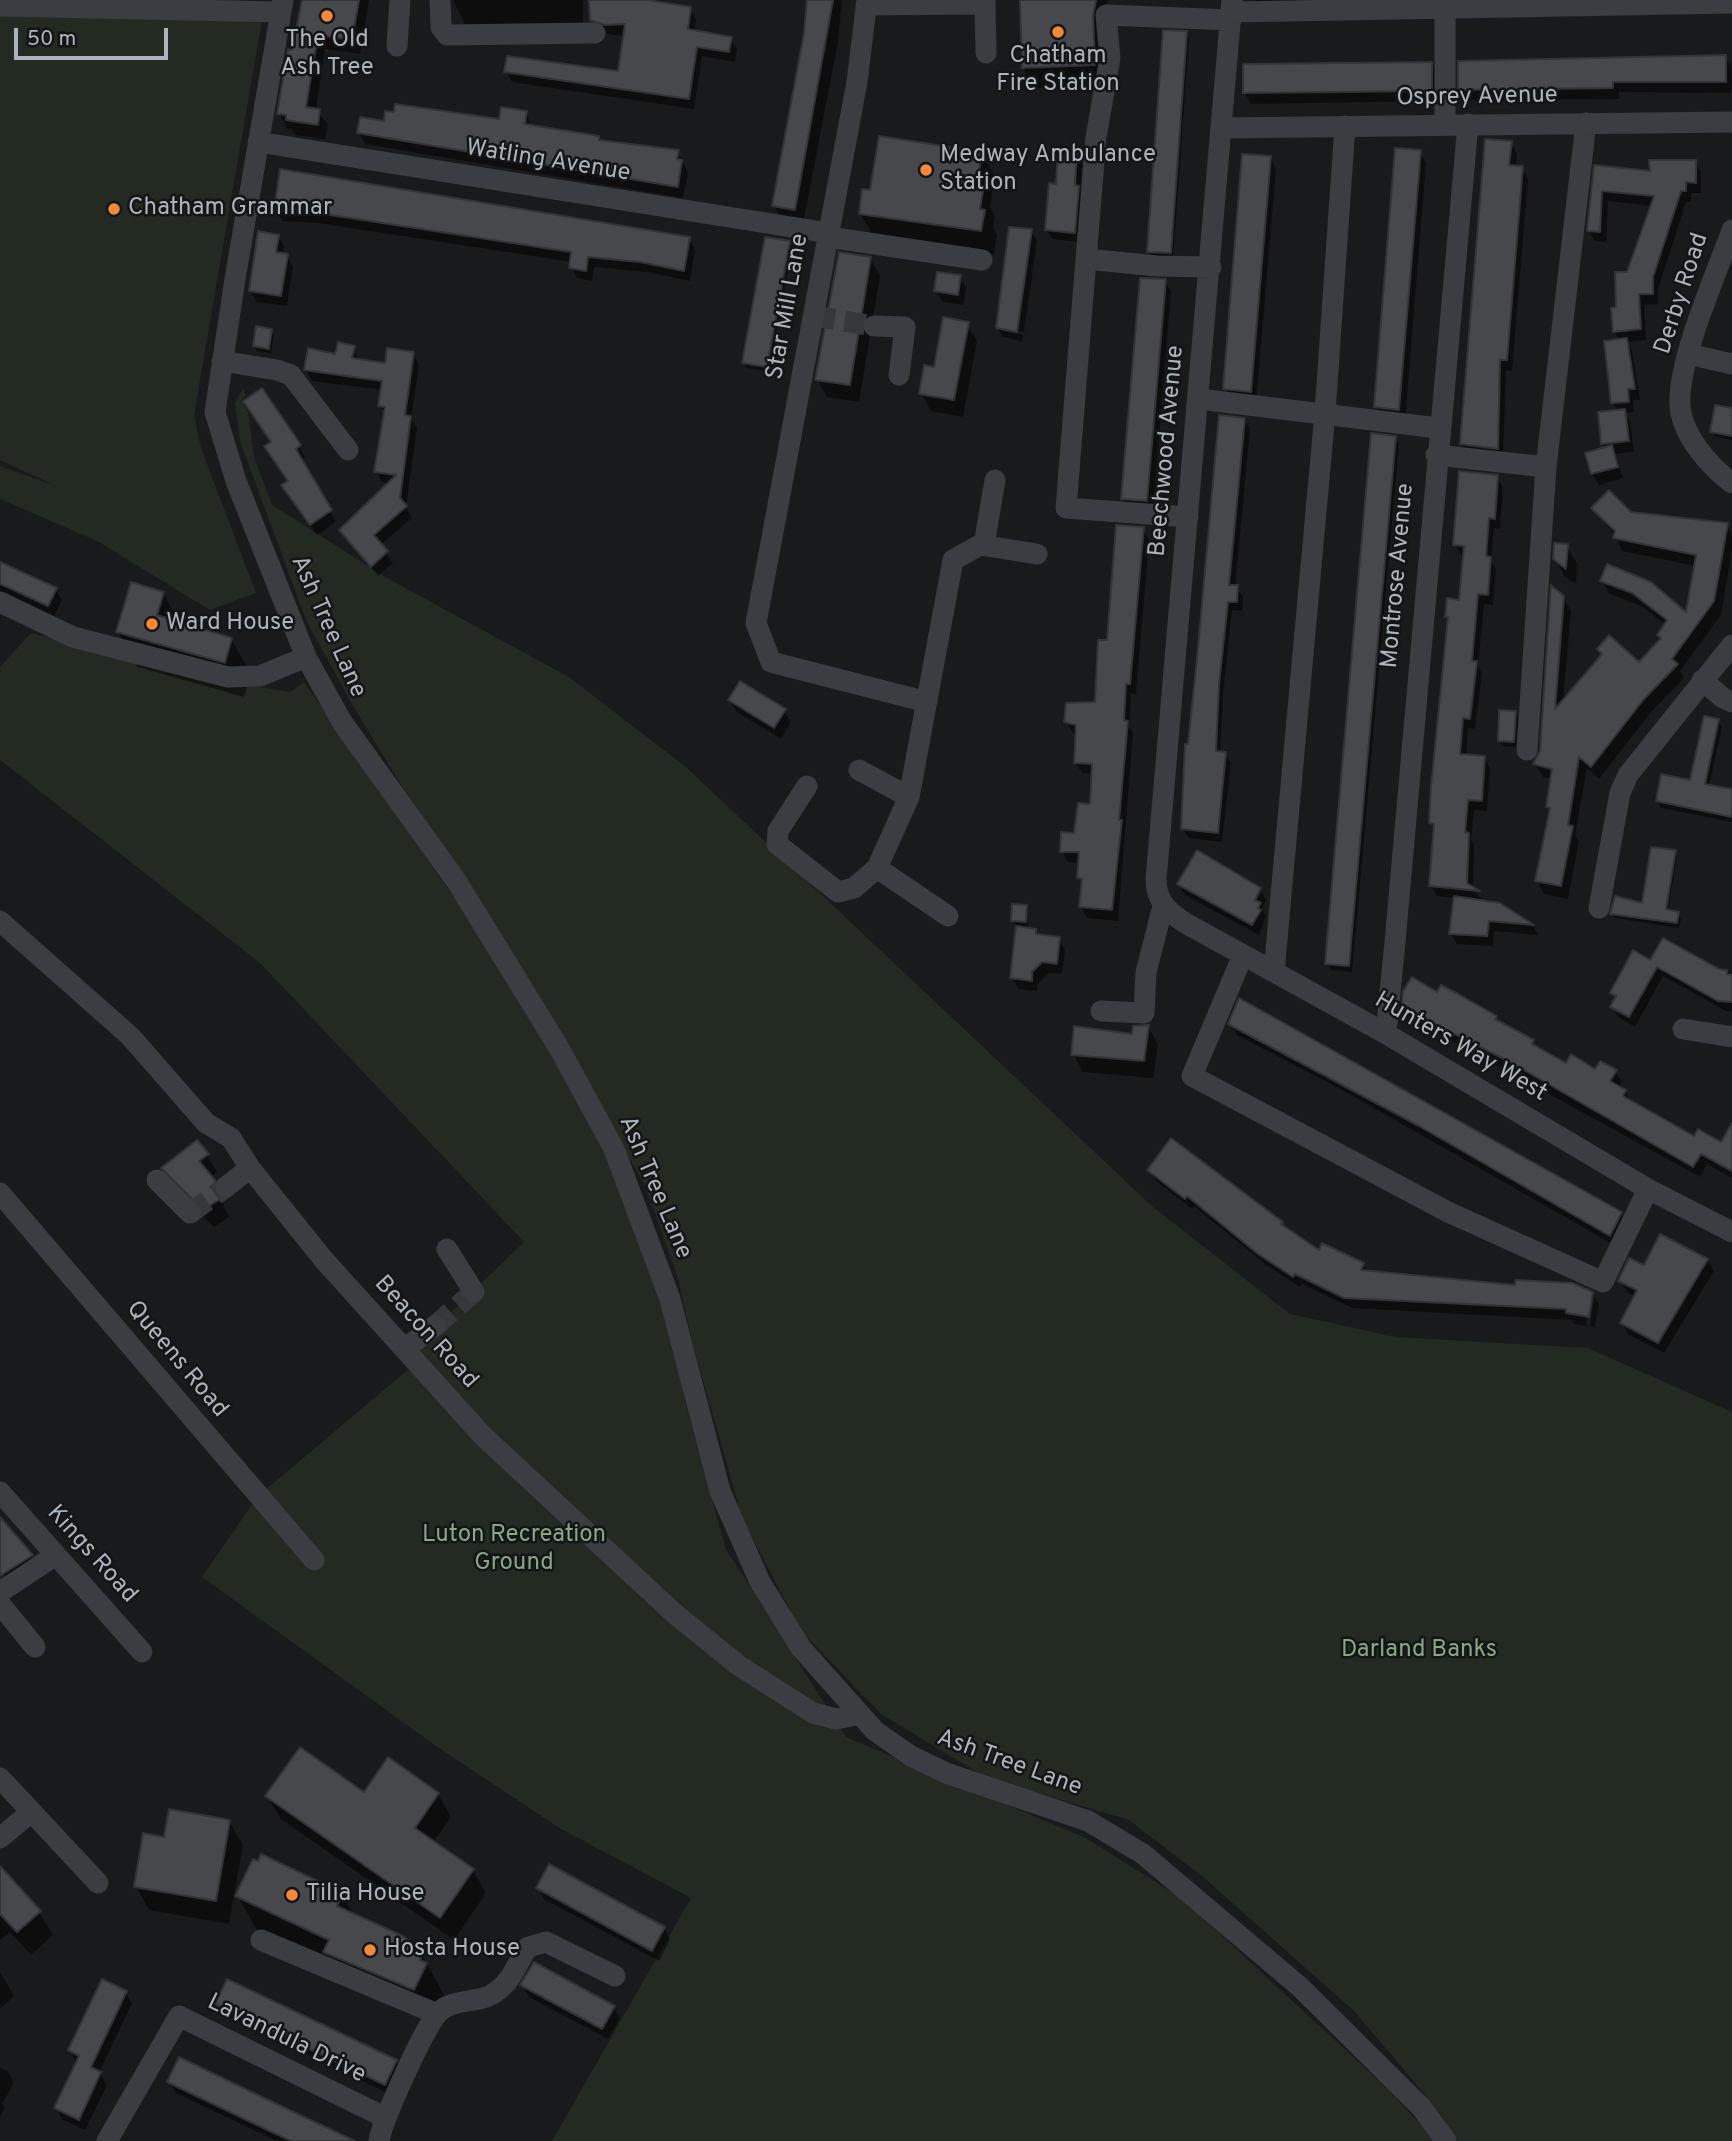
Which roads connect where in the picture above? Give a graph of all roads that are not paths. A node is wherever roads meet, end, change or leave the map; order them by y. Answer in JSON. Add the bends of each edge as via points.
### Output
{"nodes":[{"id":1,"x":400,"y":0,"type":"edge"},
{"id":2,"x":440,"y":0,"type":"edge"},
{"id":3,"x":985,"y":2,"type":"edge"},
{"id":4,"x":866,"y":3,"type":"edge"},
{"id":5,"x":1732,"y":3,"type":"edge"},
{"id":6,"x":0,"y":6,"type":"edge"},
{"id":7,"x":282,"y":6,"type":"edge"},
{"id":8,"x":1445,"y":10,"type":"junction"},
{"id":9,"x":1232,"y":11,"type":"edge"},
{"id":10,"x":595,"y":33,"type":"dead end"},
{"id":11,"x":397,"y":46,"type":"dead end"},
{"id":12,"x":986,"y":53,"type":"dead end"},
{"id":13,"x":1732,"y":122,"type":"edge"},
{"id":14,"x":1586,"y":123,"type":"junction"},
{"id":15,"x":1468,"y":124,"type":"junction"},
{"id":16,"x":1445,"y":125,"type":"junction"},
{"id":17,"x":1345,"y":126,"type":"junction"},
{"id":18,"x":1222,"y":128,"type":"junction"},
{"id":19,"x":258,"y":142,"type":"junction"},
{"id":20,"x":1732,"y":230,"type":"edge"},
{"id":21,"x":829,"y":235,"type":"junction"},
{"id":22,"x":1086,"y":259,"type":"junction"},
{"id":23,"x":982,"y":260,"type":"dead end"},
{"id":24,"x":1211,"y":267,"type":"junction"},
{"id":25,"x":874,"y":326,"type":"tunnel mouth"},
{"id":26,"x":1688,"y":354,"type":"junction"},
{"id":27,"x":222,"y":361,"type":"junction"},
{"id":28,"x":1732,"y":363,"type":"edge"},
{"id":29,"x":899,"y":375,"type":"dead end"},
{"id":30,"x":1199,"y":399,"type":"junction"},
{"id":31,"x":1325,"y":413,"type":"junction"},
{"id":32,"x":1438,"y":428,"type":"junction"},
{"id":33,"x":348,"y":450,"type":"dead end"},
{"id":34,"x":1436,"y":455,"type":"junction"},
{"id":35,"x":1546,"y":467,"type":"junction"},
{"id":36,"x":995,"y":480,"type":"dead end"},
{"id":37,"x":1732,"y":483,"type":"edge"},
{"id":38,"x":1188,"y":517,"type":"junction"},
{"id":39,"x":984,"y":545,"type":"junction"},
{"id":40,"x":1037,"y":554,"type":"dead end"},
{"id":41,"x":0,"y":602,"type":"edge"},
{"id":42,"x":1732,"y":645,"type":"edge"},
{"id":43,"x":306,"y":657,"type":"junction"},
{"id":44,"x":1702,"y":680,"type":"junction"},
{"id":45,"x":927,"y":702,"type":"junction"},
{"id":46,"x":1732,"y":702,"type":"edge"},
{"id":47,"x":1528,"y":750,"type":"dead end"},
{"id":48,"x":859,"y":770,"type":"dead end"},
{"id":49,"x":807,"y":786,"type":"dead end"},
{"id":50,"x":909,"y":797,"type":"junction"},
{"id":51,"x":877,"y":868,"type":"junction"},
{"id":52,"x":1163,"y":906,"type":"junction"},
{"id":53,"x":1599,"y":908,"type":"dead end"},
{"id":54,"x":948,"y":916,"type":"dead end"},
{"id":55,"x":0,"y":921,"type":"edge"},
{"id":56,"x":1243,"y":955,"type":"junction"},
{"id":57,"x":1274,"y":972,"type":"junction"},
{"id":58,"x":1101,"y":1011,"type":"dead end"},
{"id":59,"x":1683,"y":1029,"type":"dead end"},
{"id":60,"x":1383,"y":1032,"type":"junction"},
{"id":61,"x":1732,"y":1037,"type":"edge"},
{"id":62,"x":250,"y":1168,"type":"junction"},
{"id":63,"x":157,"y":1180,"type":"dead end"},
{"id":64,"x":226,"y":1186,"type":"tunnel mouth"},
{"id":65,"x":1648,"y":1189,"type":"junction"},
{"id":66,"x":0,"y":1194,"type":"edge"},
{"id":67,"x":190,"y":1213,"type":"dead end"},
{"id":68,"x":1732,"y":1232,"type":"edge"},
{"id":69,"x":447,"y":1249,"type":"dead end"},
{"id":70,"x":474,"y":1292,"type":"dead end"},
{"id":71,"x":435,"y":1326,"type":"tunnel mouth"},
{"id":72,"x":404,"y":1349,"type":"junction"},
{"id":73,"x":0,"y":1492,"type":"edge"},
{"id":74,"x":56,"y":1555,"type":"junction"},
{"id":75,"x":314,"y":1560,"type":"dead end"},
{"id":76,"x":0,"y":1592,"type":"edge"},
{"id":77,"x":0,"y":1604,"type":"edge"},
{"id":78,"x":35,"y":1647,"type":"dead end"},
{"id":79,"x":142,"y":1652,"type":"dead end"},
{"id":80,"x":857,"y":1715,"type":"junction"},
{"id":81,"x":0,"y":1778,"type":"edge"},
{"id":82,"x":30,"y":1813,"type":"junction"},
{"id":83,"x":0,"y":1838,"type":"edge"},
{"id":84,"x":98,"y":1883,"type":"dead end"},
{"id":85,"x":261,"y":1940,"type":"dead end"},
{"id":86,"x":615,"y":1976,"type":"dead end"},
{"id":87,"x":437,"y":2014,"type":"junction"},
{"id":88,"x":386,"y":2118,"type":"junction"},
{"id":89,"x":107,"y":2141,"type":"edge"},
{"id":90,"x":379,"y":2141,"type":"edge"},
{"id":91,"x":1446,"y":2141,"type":"edge"}],
"edges":[{"from":1,"to":11,"type":"street"},
{"from":2,"to":10,"type":"street","via":[[441,27],[447,35]]},
{"from":3,"to":4,"type":"street"},
{"from":3,"to":12,"type":"street"},
{"from":4,"to":21,"type":"street","name":"Star Mill Lane","via":[[857,82]]},
{"from":5,"to":8,"type":"street"},
{"from":6,"to":7,"type":"street"},
{"from":7,"to":19,"type":"street","name":"Ash Tree Lane"},
{"from":8,"to":9,"type":"street"},
{"from":8,"to":16,"type":"street"},
{"from":9,"to":18,"type":"street","name":"Beechwood Avenue"},
{"from":9,"to":22,"type":"street","via":[[1106,15],[1110,58],[1096,136]]},
{"from":13,"to":14,"type":"street","name":"Osprey Avenue"},
{"from":14,"to":15,"type":"street","name":"Osprey Avenue"},
{"from":14,"to":35,"type":"street"},
{"from":15,"to":16,"type":"street","name":"Osprey Avenue"},
{"from":15,"to":32,"type":"street","name":"Montrose Avenue"},
{"from":16,"to":17,"type":"street","name":"Osprey Avenue"},
{"from":17,"to":18,"type":"street","name":"Osprey Avenue"},
{"from":17,"to":31,"type":"street"},
{"from":18,"to":24,"type":"street","name":"Beechwood Avenue"},
{"from":19,"to":21,"type":"street","name":"Watling Avenue"},
{"from":19,"to":27,"type":"street","name":"Ash Tree Lane"},
{"from":20,"to":26,"type":"street","name":"Derby Road"},
{"from":21,"to":23,"type":"street","name":"Watling Avenue"},
{"from":21,"to":45,"type":"street","name":"Star Mill Lane","via":[[756,623],[771,662]]},
{"from":22,"to":24,"type":"street"},
{"from":22,"to":38,"type":"street","via":[[1066,508]]},
{"from":24,"to":30,"type":"street","name":"Beechwood Avenue"},
{"from":25,"to":29,"type":"street","via":[[905,327]]},
{"from":26,"to":28,"type":"street"},
{"from":26,"to":37,"type":"street","name":"Derby Road","via":[[1680,405],[1689,433]]},
{"from":27,"to":33,"type":"street","via":[[291,375]]},
{"from":27,"to":43,"type":"street","name":"Ash Tree Lane","via":[[215,412],[236,481]]},
{"from":30,"to":31,"type":"street"},
{"from":30,"to":38,"type":"street","name":"Beechwood Avenue"},
{"from":31,"to":32,"type":"street"},
{"from":31,"to":57,"type":"street"},
{"from":32,"to":34,"type":"street","name":"Montrose Avenue"},
{"from":34,"to":35,"type":"street"},
{"from":34,"to":60,"type":"street","name":"Montrose Avenue","via":[[1395,942]]},
{"from":35,"to":47,"type":"street"},
{"from":36,"to":39,"type":"street"},
{"from":38,"to":52,"type":"street","name":"Beechwood Avenue","via":[[1156,879]]},
{"from":39,"to":40,"type":"street"},
{"from":39,"to":45,"type":"street","via":[[953,560]]},
{"from":41,"to":43,"type":"street","via":[[73,637],[228,677],[260,676]]},
{"from":42,"to":44,"type":"street"},
{"from":43,"to":80,"type":"street","name":"Ash Tree Lane","via":[[342,722],[464,894],[559,1048],[614,1149],[670,1299],[713,1468],[738,1536],[783,1624]]},
{"from":44,"to":46,"type":"street"},
{"from":44,"to":53,"type":"street","via":[[1628,775],[1620,793]]},
{"from":45,"to":50,"type":"street"},
{"from":48,"to":50,"type":"street"},
{"from":49,"to":51,"type":"street","via":[[778,831],[777,844],[838,892],[854,888]]},
{"from":50,"to":51,"type":"street"},
{"from":51,"to":54,"type":"street"},
{"from":52,"to":56,"type":"street","name":"Hunters Way West"},
{"from":52,"to":58,"type":"street","via":[[1146,972],[1144,1013]]},
{"from":55,"to":62,"type":"street","name":"Beacon Road","via":[[130,1036],[206,1123],[231,1138]]},
{"from":56,"to":57,"type":"street","name":"Hunters Way West"},
{"from":56,"to":65,"type":"street","via":[[1192,1076],[1448,1212],[1603,1282]]},
{"from":57,"to":60,"type":"street","name":"Hunters Way West"},
{"from":59,"to":61,"type":"street"},
{"from":60,"to":65,"type":"street","name":"Hunters Way West"},
{"from":62,"to":64,"type":"street"},
{"from":62,"to":72,"type":"street","name":"Beacon Road"},
{"from":63,"to":67,"type":"street"},
{"from":65,"to":68,"type":"street","name":"Hunters Way West"},
{"from":66,"to":75,"type":"street","name":"Queens Road"},
{"from":69,"to":70,"type":"street"},
{"from":71,"to":72,"type":"street"},
{"from":72,"to":80,"type":"street","name":"Beacon Road","via":[[483,1436],[675,1614],[738,1665],[813,1713],[836,1719]]},
{"from":73,"to":74,"type":"street","name":"Kings Road"},
{"from":74,"to":76,"type":"street"},
{"from":74,"to":79,"type":"street","name":"Kings Road"},
{"from":77,"to":78,"type":"street"},
{"from":80,"to":91,"type":"street","name":"Ash Tree Lane","via":[[894,1745],[946,1773],[1088,1821],[1143,1854],[1300,1987],[1421,2107]]},
{"from":81,"to":82,"type":"street"},
{"from":82,"to":83,"type":"street"},
{"from":82,"to":84,"type":"street"},
{"from":85,"to":87,"type":"street"},
{"from":86,"to":87,"type":"street","via":[[539,1941],[528,1947],[496,1993],[453,2004]]},
{"from":87,"to":88,"type":"street"},
{"from":88,"to":89,"type":"street","name":"Lavandula Drive","via":[[179,2016]]},
{"from":88,"to":90,"type":"street"}]}
